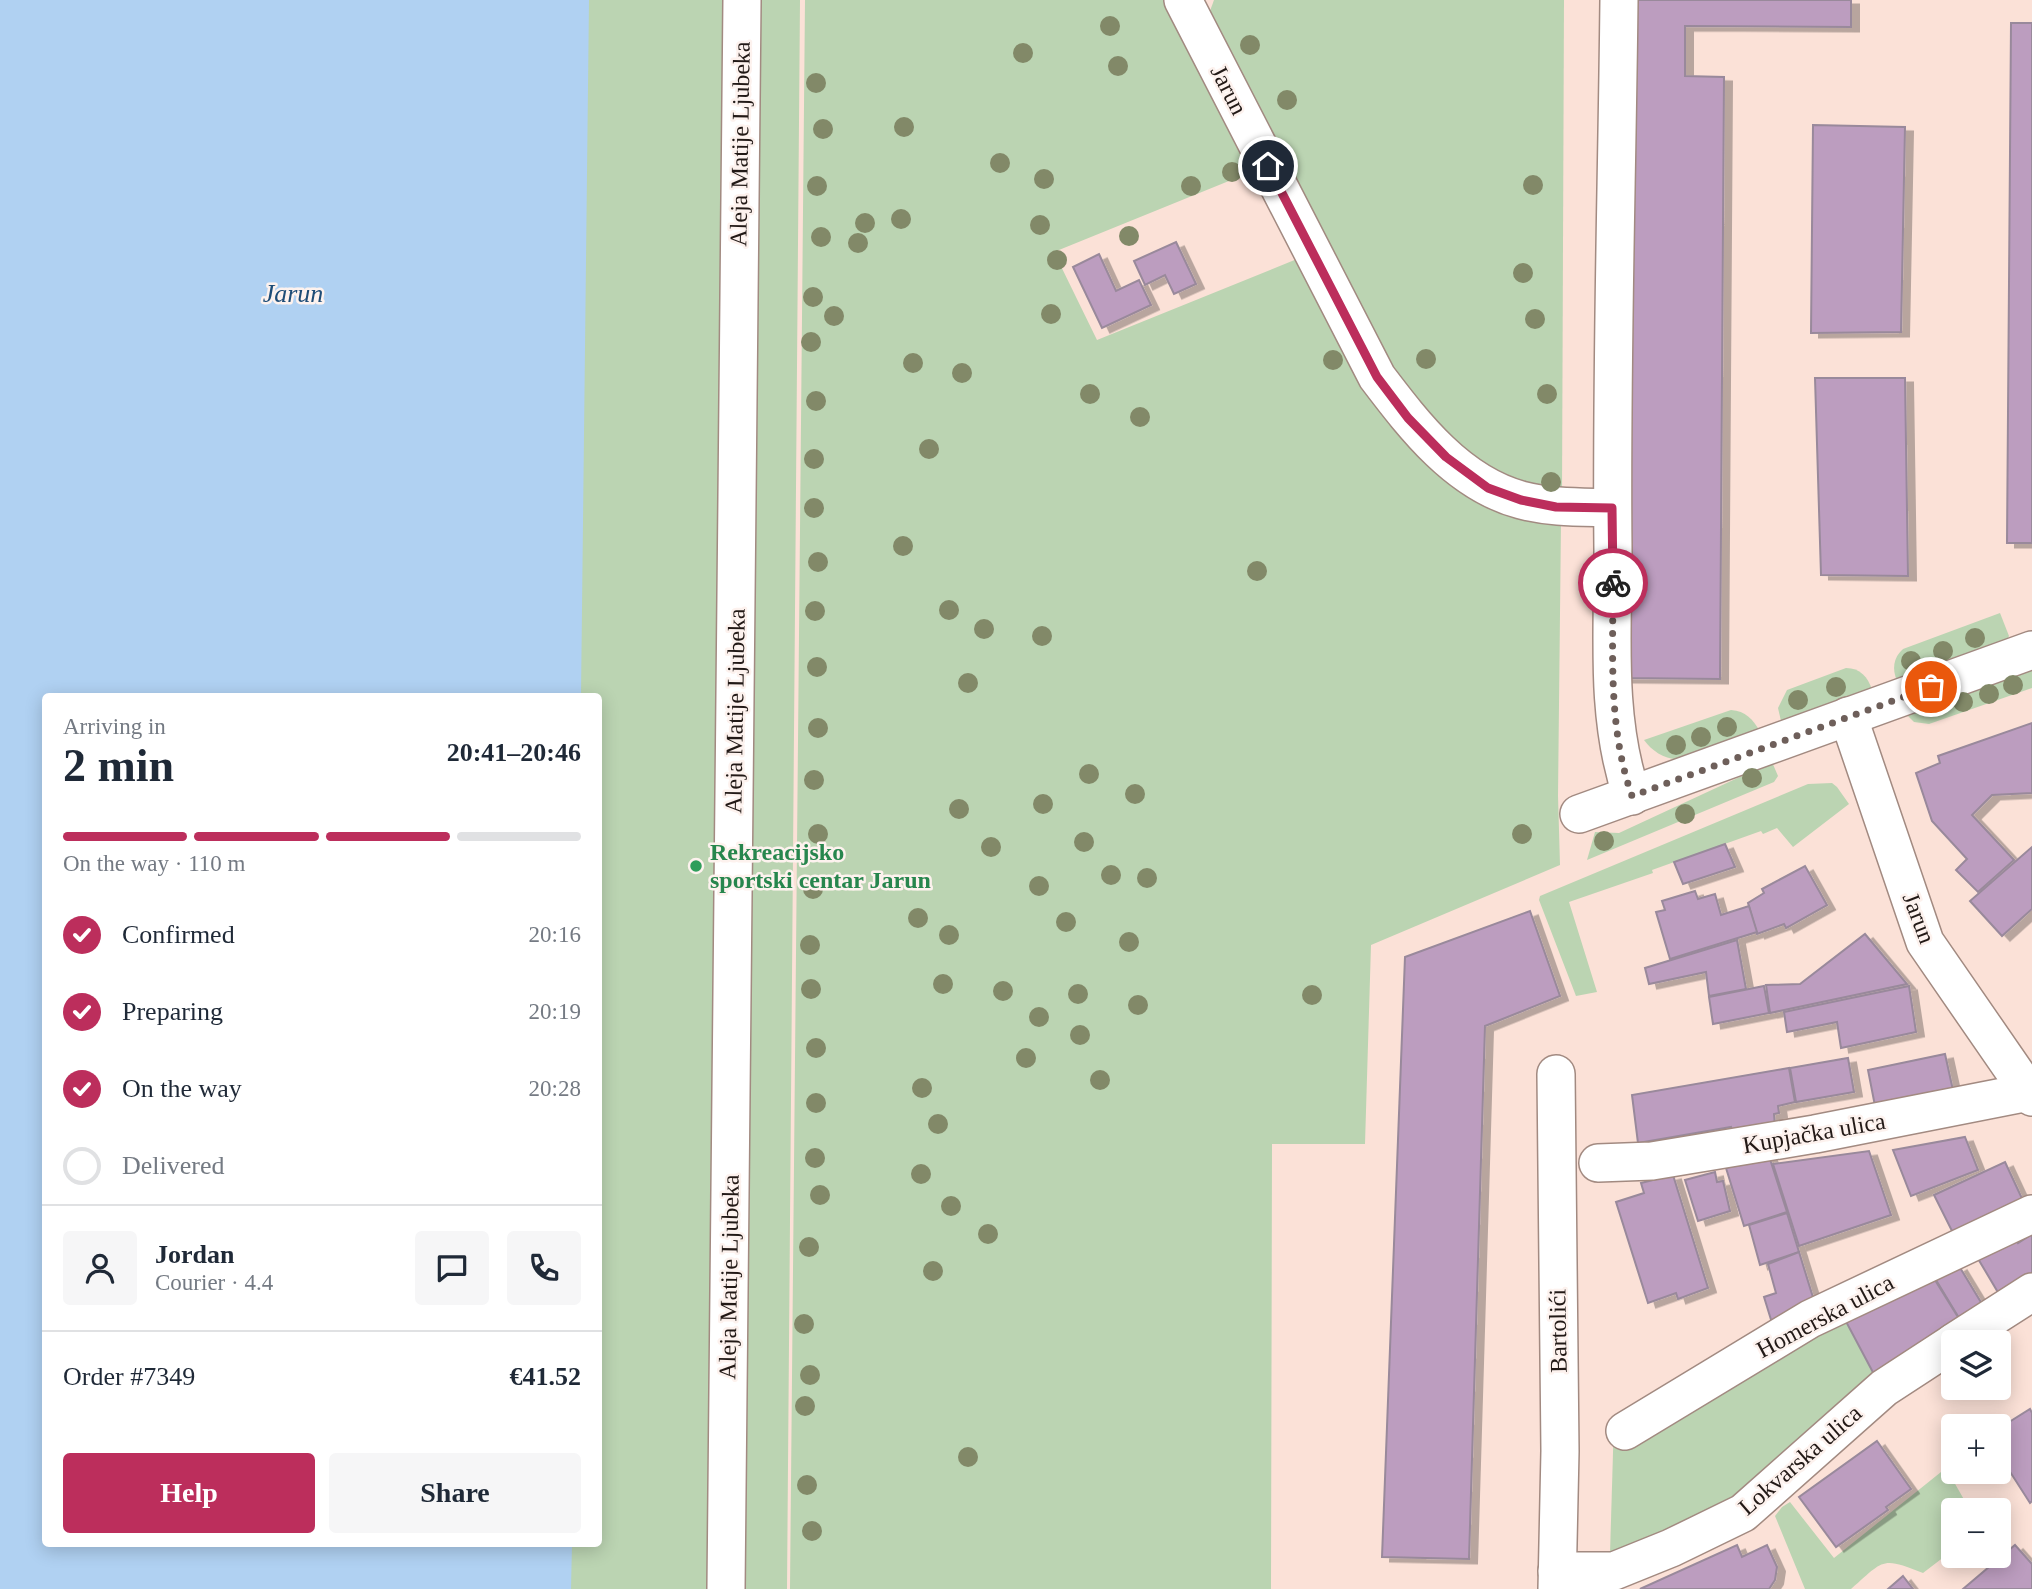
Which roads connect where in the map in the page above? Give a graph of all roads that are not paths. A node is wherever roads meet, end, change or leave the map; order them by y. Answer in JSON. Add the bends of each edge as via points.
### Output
{"nodes":[{"id":1,"x":742,"y":0,"type":"edge"},
{"id":2,"x":1183,"y":0,"type":"edge"},
{"id":3,"x":1619,"y":0,"type":"edge"},
{"id":4,"x":1612,"y":508,"type":"junction"},
{"id":5,"x":2032,"y":650,"type":"edge"},
{"id":6,"x":1848,"y":716,"type":"junction"},
{"id":7,"x":1632,"y":796,"type":"junction"},
{"id":8,"x":1579,"y":814,"type":"dead end"},
{"id":9,"x":1556,"y":1074,"type":"dead end"},
{"id":10,"x":2030,"y":1095,"type":"edge"},
{"id":11,"x":1598,"y":1163,"type":"dead end"},
{"id":12,"x":2032,"y":1214,"type":"edge"},
{"id":13,"x":2032,"y":1292,"type":"edge"},
{"id":14,"x":1974,"y":1330,"type":"edge"},
{"id":15,"x":1941,"y":1351,"type":"edge"},
{"id":16,"x":1625,"y":1432,"type":"dead end"},
{"id":17,"x":1557,"y":1580,"type":"edge"},
{"id":18,"x":726,"y":1589,"type":"edge"}],
"edges":[{"from":1,"to":18,"type":"street","name":"Aleja Matije Ljubeka"},
{"from":2,"to":4,"type":"street","name":"Jarun","via":[[1377,377],[1408,418],[1446,457],[1488,488],[1556,507]]},
{"from":3,"to":4,"type":"street"},
{"from":4,"to":7,"type":"street","via":[[1614,719]]},
{"from":5,"to":6,"type":"street"},
{"from":6,"to":7,"type":"street"},
{"from":6,"to":10,"type":"street","name":"Jarun","via":[[1925,942]]},
{"from":7,"to":8,"type":"street"},
{"from":9,"to":17,"type":"street","name":"Bartolići"},
{"from":10,"to":11,"type":"street","name":"Kupjačka ulica","via":[[1653,1161]]},
{"from":12,"to":16,"type":"street","name":"Homerska ulica","via":[[1810,1319]]},
{"from":13,"to":14,"type":"street","name":"Lokvarska ulica"},
{"from":15,"to":17,"type":"street","name":"Lokvarska ulica","via":[[1884,1388],[1743,1513],[1614,1571]]}]}
